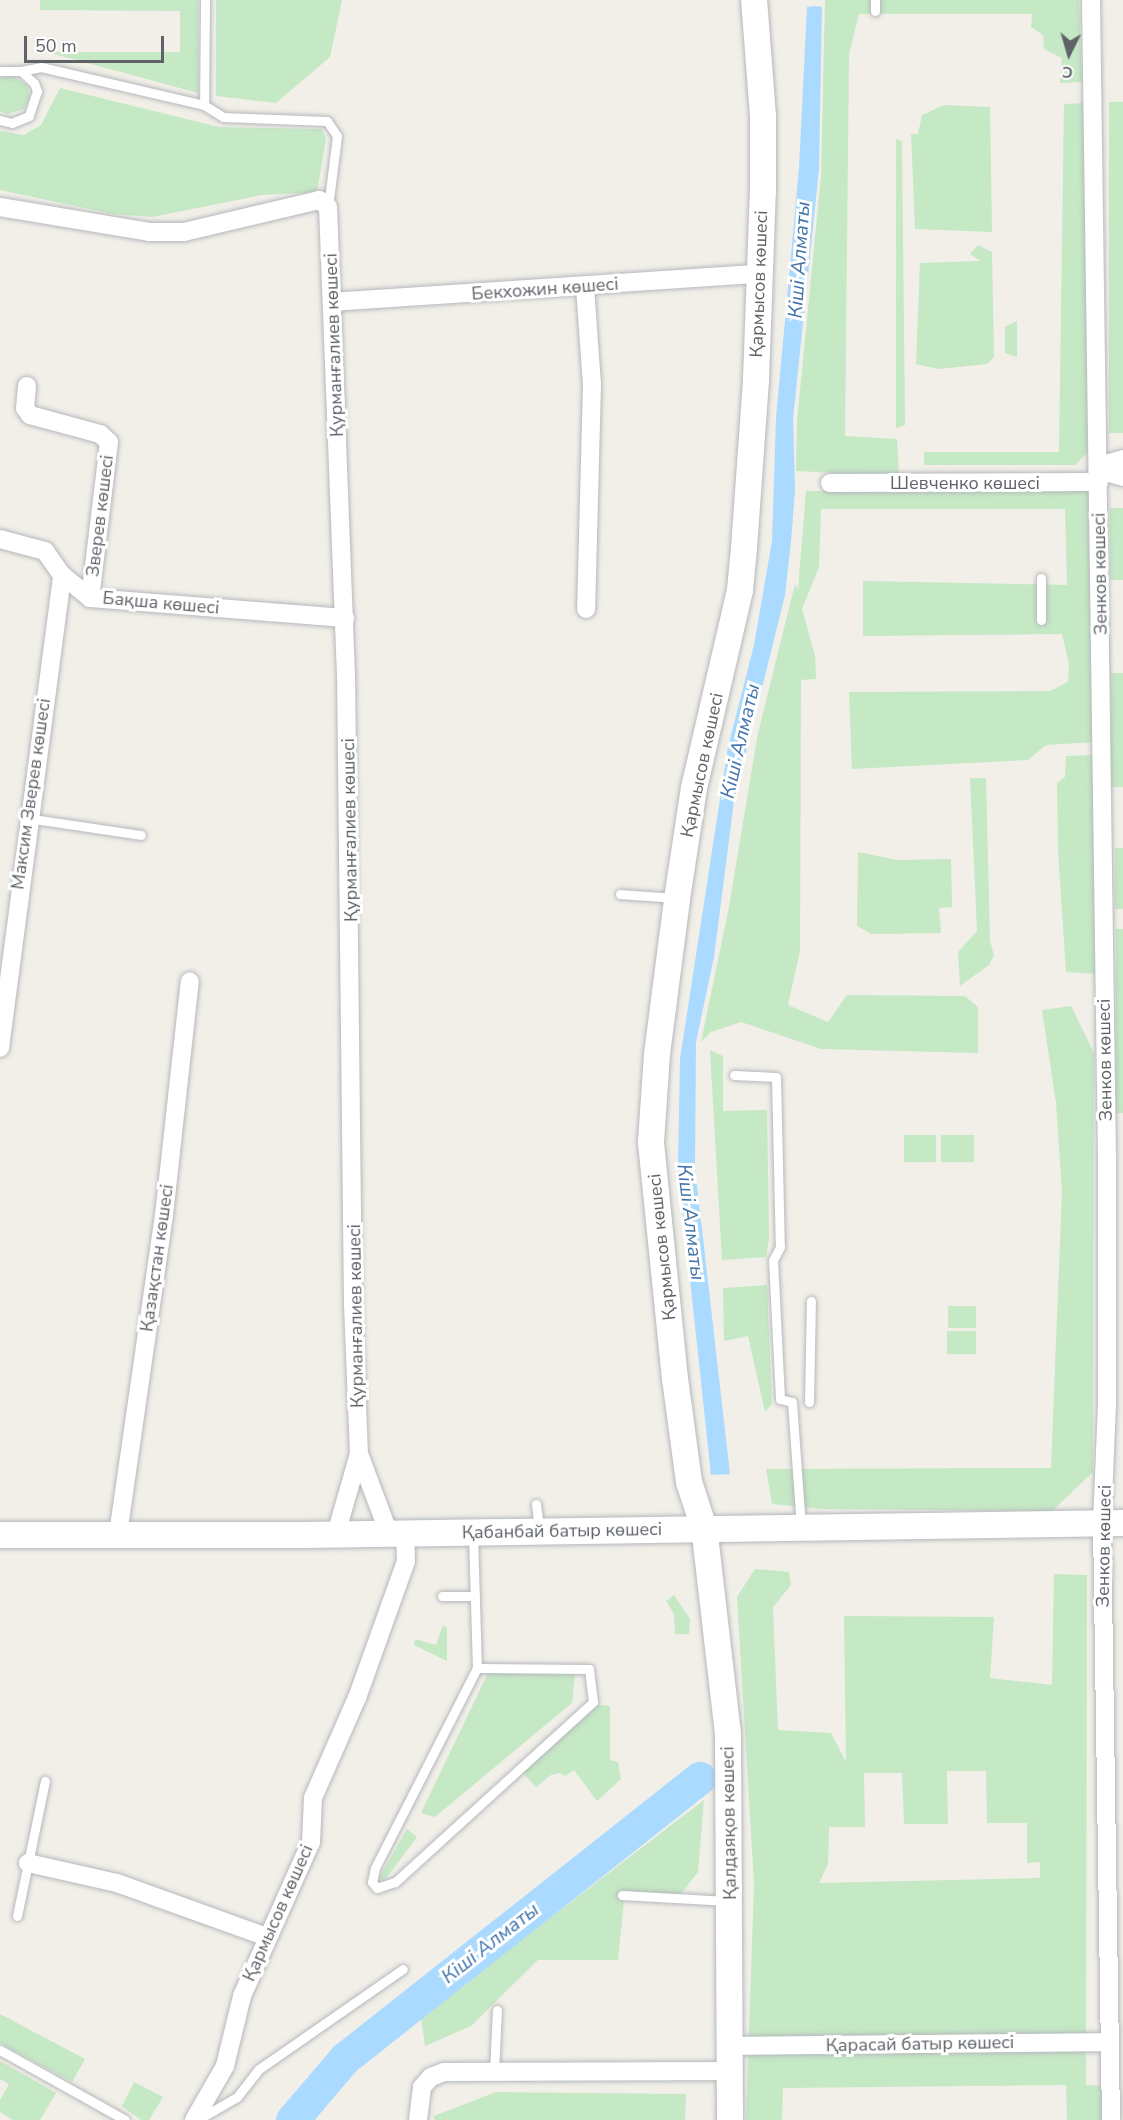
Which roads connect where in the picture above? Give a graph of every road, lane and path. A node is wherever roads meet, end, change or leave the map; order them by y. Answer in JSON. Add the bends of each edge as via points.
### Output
{"nodes":[{"id":1,"x":205,"y":0,"type":"edge"},
{"id":2,"x":754,"y":0,"type":"edge"},
{"id":3,"x":875,"y":0,"type":"edge"},
{"id":4,"x":1091,"y":0,"type":"edge"},
{"id":5,"x":875,"y":11,"type":"dead end"},
{"id":6,"x":0,"y":71,"type":"edge"},
{"id":7,"x":21,"y":71,"type":"junction"},
{"id":8,"x":204,"y":105,"type":"junction"},
{"id":9,"x":0,"y":120,"type":"edge"},
{"id":10,"x":0,"y":207,"type":"edge"},
{"id":11,"x":328,"y":207,"type":"junction"},
{"id":12,"x":757,"y":274,"type":"junction"},
{"id":13,"x":585,"y":286,"type":"junction"},
{"id":14,"x":332,"y":302,"type":"junction"},
{"id":15,"x":27,"y":386,"type":"dead end"},
{"id":16,"x":1123,"y":459,"type":"edge"},
{"id":17,"x":1099,"y":473,"type":"junction"},
{"id":18,"x":1123,"y":477,"type":"edge"},
{"id":19,"x":830,"y":483,"type":"dead end"},
{"id":20,"x":0,"y":539,"type":"edge"},
{"id":21,"x":62,"y":575,"type":"junction"},
{"id":22,"x":1041,"y":578,"type":"dead end"},
{"id":23,"x":90,"y":598,"type":"junction"},
{"id":24,"x":586,"y":609,"type":"dead end"},
{"id":25,"x":345,"y":618,"type":"junction"},
{"id":26,"x":1041,"y":620,"type":"dead end"},
{"id":27,"x":27,"y":818,"type":"junction"},
{"id":28,"x":141,"y":835,"type":"dead end"},
{"id":29,"x":620,"y":894,"type":"dead end"},
{"id":30,"x":677,"y":898,"type":"junction"},
{"id":31,"x":190,"y":981,"type":"dead end"},
{"id":32,"x":0,"y":1046,"type":"edge"},
{"id":33,"x":734,"y":1075,"type":"dead end"},
{"id":34,"x":1115,"y":1120,"type":"edge"},
{"id":35,"x":811,"y":1301,"type":"dead end"},
{"id":36,"x":809,"y":1402,"type":"dead end"},
{"id":37,"x":1115,"y":1404,"type":"edge"},
{"id":38,"x":359,"y":1454,"type":"junction"},
{"id":39,"x":536,"y":1504,"type":"dead end"},
{"id":40,"x":1113,"y":1523,"type":"edge"},
{"id":41,"x":801,"y":1527,"type":"junction"},
{"id":42,"x":704,"y":1528,"type":"junction"},
{"id":43,"x":539,"y":1531,"type":"junction"},
{"id":44,"x":473,"y":1532,"type":"junction"},
{"id":45,"x":118,"y":1534,"type":"junction"},
{"id":46,"x":336,"y":1534,"type":"junction"},
{"id":47,"x":397,"y":1534,"type":"junction"},
{"id":48,"x":0,"y":1535,"type":"edge"},
{"id":49,"x":442,"y":1596,"type":"dead end"},
{"id":50,"x":475,"y":1596,"type":"junction"},
{"id":51,"x":477,"y":1668,"type":"junction"},
{"id":52,"x":45,"y":1781,"type":"dead end"},
{"id":53,"x":28,"y":1863,"type":"junction"},
{"id":54,"x":622,"y":1895,"type":"dead end"},
{"id":55,"x":730,"y":1901,"type":"junction"},
{"id":56,"x":17,"y":1916,"type":"dead end"},
{"id":57,"x":267,"y":1937,"type":"junction"},
{"id":58,"x":403,"y":1969,"type":"dead end"},
{"id":59,"x":496,"y":2010,"type":"dead end"},
{"id":60,"x":1110,"y":2042,"type":"junction"},
{"id":61,"x":0,"y":2050,"type":"edge"},
{"id":62,"x":730,"y":2059,"type":"junction"},
{"id":63,"x":494,"y":2071,"type":"junction"},
{"id":64,"x":125,"y":2120,"type":"edge"},
{"id":65,"x":196,"y":2120,"type":"edge"},
{"id":66,"x":418,"y":2120,"type":"edge"},
{"id":67,"x":730,"y":2120,"type":"edge"},
{"id":68,"x":1111,"y":2120,"type":"edge"}],
"edges":[{"from":1,"to":8,"type":"lane"},
{"from":2,"to":12,"type":"street","name":"Қармысов көшесі","via":[[763,116]]},
{"from":3,"to":5,"type":"lane"},
{"from":4,"to":17,"type":"street","name":"Зенков көшесі"},
{"from":6,"to":7,"type":"lane"},
{"from":7,"to":8,"type":"lane","via":[[41,67]]},
{"from":7,"to":9,"type":"lane","via":[[34,83],[34,109],[21,121]]},
{"from":8,"to":11,"type":"lane","via":[[223,117],[327,121],[337,136]]},
{"from":10,"to":11,"type":"street","via":[[149,232],[184,232],[319,200]]},
{"from":11,"to":14,"type":"street","name":"Қурманғалиев көшесі"},
{"from":12,"to":13,"type":"street","name":"Бекхожин көшесі"},
{"from":12,"to":30,"type":"street","name":"Қармысов көшесі","via":[[756,379],[740,590],[694,788]]},
{"from":13,"to":14,"type":"street","name":"Бекхожин көшесі"},
{"from":13,"to":24,"type":"street","via":[[592,384]]},
{"from":14,"to":25,"type":"street","name":"Қурманғалиев көшесі"},
{"from":15,"to":23,"type":"street","name":"Зверев көшесі","via":[[25,408],[30,415],[100,434],[109,442]]},
{"from":16,"to":17,"type":"street","name":"Шевченко көшесі"},
{"from":17,"to":18,"type":"street","name":"Шевченко көшесі"},
{"from":17,"to":19,"type":"street","name":"Шевченко көшесі"},
{"from":17,"to":34,"type":"street","name":"Зенков көшесі"},
{"from":20,"to":21,"type":"street","name":"Бақша көшесі","via":[[45,550]]},
{"from":21,"to":23,"type":"street","name":"Бақша көшесі"},
{"from":21,"to":27,"type":"street","name":"Максим Зверев көшесі"},
{"from":22,"to":26,"type":"lane"},
{"from":23,"to":25,"type":"street","name":"Бақша көшесі"},
{"from":25,"to":38,"type":"street","name":"Қурманғалиев көшесі","via":[[353,1305]]},
{"from":27,"to":28,"type":"lane"},
{"from":27,"to":32,"type":"street","name":"Максим Зверев көшесі"},
{"from":29,"to":30,"type":"lane"},
{"from":30,"to":42,"type":"street","name":"Қармысов көшесі","via":[[657,1054],[651,1142],[689,1482]]},
{"from":31,"to":45,"type":"street","name":"Қазақстан көшесі","via":[[164,1215]]},
{"from":33,"to":41,"type":"lane","via":[[776,1077],[780,1247],[773,1260],[780,1399],[792,1402]]},
{"from":34,"to":37,"type":"street","name":"Зенков көшесі"},
{"from":35,"to":36,"type":"lane"},
{"from":37,"to":40,"type":"street","name":"Зенков көшесі"},
{"from":38,"to":46,"type":"street"},
{"from":38,"to":47,"type":"street"},
{"from":39,"to":43,"type":"lane"},
{"from":40,"to":41,"type":"street","name":"Қабанбай батыр көшесі"},
{"from":40,"to":60,"type":"street","name":"Зенков көшесі"},
{"from":41,"to":42,"type":"street","name":"Қабанбай батыр көшесі"},
{"from":42,"to":43,"type":"street","name":"Қабанбай батыр көшесі"},
{"from":42,"to":55,"type":"street","name":"Қалдаяқов көшесі","via":[[728,1734]]},
{"from":43,"to":44,"type":"street","name":"Қабанбай батыр көшесі"},
{"from":44,"to":47,"type":"street","name":"Қабанбай батыр көшесі"},
{"from":44,"to":50,"type":"lane"},
{"from":45,"to":46,"type":"street","name":"Қабанбай батыр көшесі"},
{"from":45,"to":48,"type":"street","name":"Қабанбай батыр көшесі"},
{"from":46,"to":47,"type":"street","name":"Қабанбай батыр көшесі"},
{"from":47,"to":57,"type":"street","name":"Қармысов көшесі","via":[[402,1570],[357,1698],[313,1798],[311,1842]]},
{"from":49,"to":50,"type":"lane"},
{"from":50,"to":51,"type":"lane"},
{"from":51,"to":51,"type":"lane","via":[[589,1669],[593,1702],[395,1882],[377,1887],[372,1882],[375,1868]]},
{"from":52,"to":53,"type":"lane"},
{"from":53,"to":56,"type":"lane"},
{"from":53,"to":57,"type":"street","via":[[117,1883]]},
{"from":54,"to":55,"type":"lane"},
{"from":55,"to":62,"type":"street","name":"Қалдаяқов көшесі"},
{"from":57,"to":65,"type":"street","name":"Қармысов көшесі","via":[[242,1996],[225,2066]]},
{"from":58,"to":65,"type":"lane","via":[[259,2069],[237,2097]]},
{"from":59,"to":63,"type":"lane"},
{"from":60,"to":62,"type":"street","name":"Қарасай батыр көшесі"},
{"from":60,"to":68,"type":"street","name":"Зенков көшесі"},
{"from":61,"to":64,"type":"lane"},
{"from":62,"to":63,"type":"street","name":"Қарасай батыр көшесі"},
{"from":62,"to":67,"type":"street","name":"Қалдаяқов көшесі"},
{"from":63,"to":66,"type":"street","name":"Қарасай батыр көшесі","via":[[444,2072],[431,2077],[422,2087]]}]}
